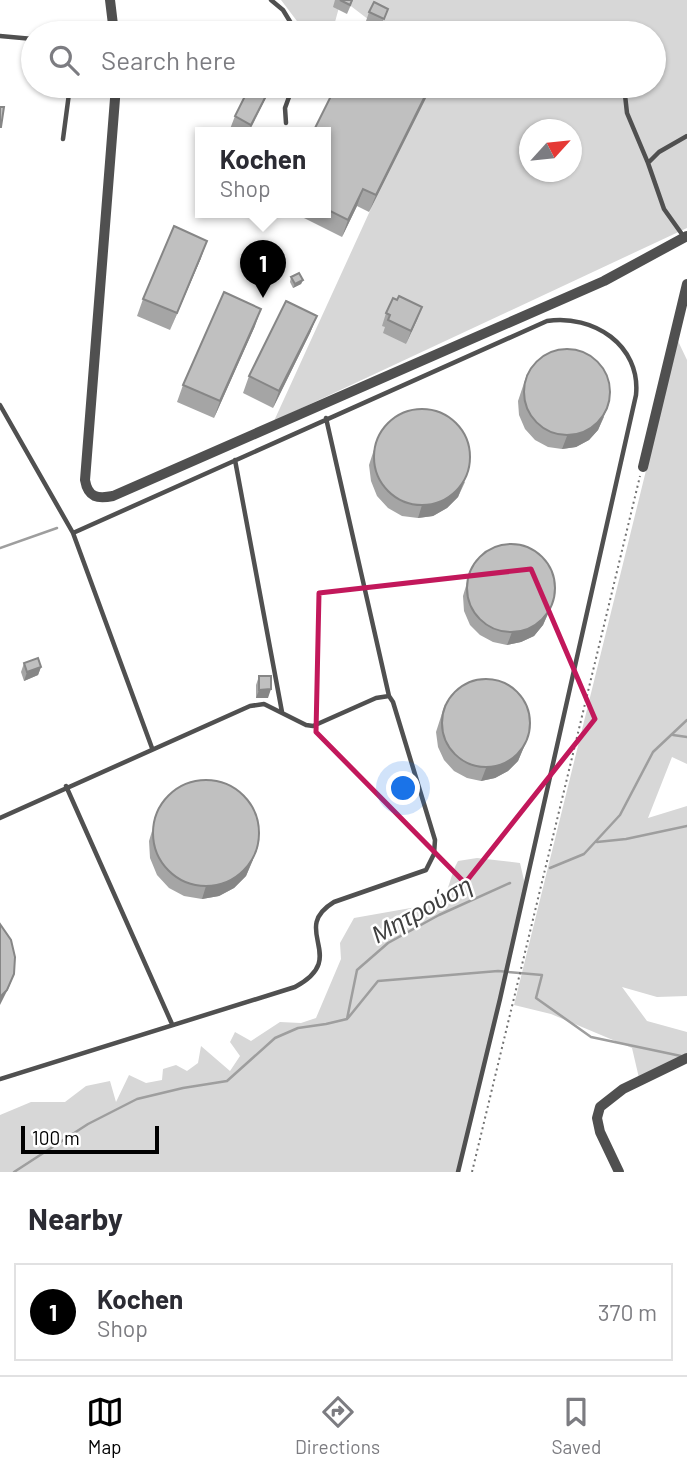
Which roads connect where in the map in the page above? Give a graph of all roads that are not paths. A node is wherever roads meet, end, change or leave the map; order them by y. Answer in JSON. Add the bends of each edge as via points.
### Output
{"nodes":[{"id":1,"x":110,"y":0,"type":"edge"},
{"id":2,"x":271,"y":0,"type":"edge"},
{"id":3,"x":113,"y":21,"type":"edge"},
{"id":4,"x":290,"y":21,"type":"edge"},
{"id":5,"x":0,"y":36,"type":"edge"},
{"id":6,"x":21,"y":39,"type":"edge"},
{"id":7,"x":68,"y":98,"type":"edge"},
{"id":8,"x":115,"y":98,"type":"edge"},
{"id":9,"x":289,"y":98,"type":"edge"},
{"id":10,"x":625,"y":98,"type":"edge"},
{"id":11,"x":286,"y":123,"type":"dead end"},
{"id":12,"x":687,"y":136,"type":"edge"},
{"id":13,"x":63,"y":139,"type":"dead end"},
{"id":14,"x":648,"y":163,"type":"junction"},
{"id":15,"x":686,"y":240,"type":"edge"},
{"id":16,"x":687,"y":284,"type":"edge"},
{"id":17,"x":683,"y":315,"type":"edge"},
{"id":18,"x":0,"y":405,"type":"edge"},
{"id":19,"x":326,"y":418,"type":"junction"},
{"id":20,"x":236,"y":460,"type":"junction"},
{"id":21,"x":643,"y":467,"type":"road end"},
{"id":22,"x":72,"y":533,"type":"junction"},
{"id":23,"x":389,"y":696,"type":"junction"},
{"id":24,"x":282,"y":712,"type":"junction"},
{"id":25,"x":152,"y":748,"type":"junction"},
{"id":26,"x":66,"y":786,"type":"junction"},
{"id":27,"x":0,"y":818,"type":"edge"},
{"id":28,"x":172,"y":1024,"type":"junction"},
{"id":29,"x":687,"y":1058,"type":"edge"},
{"id":30,"x":0,"y":1079,"type":"edge"},
{"id":31,"x":458,"y":1172,"type":"edge"},
{"id":32,"x":619,"y":1172,"type":"edge"}],
"edges":[{"from":1,"to":3,"type":"street"},
{"from":2,"to":4,"type":"lane"},
{"from":5,"to":6,"type":"lane"},
{"from":7,"to":13,"type":"lane"},
{"from":8,"to":15,"type":"street","via":[[85,481],[93,497],[101,499],[604,281]]},
{"from":9,"to":11,"type":"lane"},
{"from":10,"to":14,"type":"lane"},
{"from":12,"to":14,"type":"lane"},
{"from":14,"to":15,"type":"lane","via":[[664,209]]},
{"from":16,"to":17,"type":"street"},
{"from":17,"to":21,"type":"street"},
{"from":18,"to":22,"type":"lane"},
{"from":19,"to":20,"type":"lane"},
{"from":19,"to":23,"type":"lane"},
{"from":19,"to":31,"type":"lane","via":[[547,321],[593,324],[607,332],[626,353],[636,376],[633,409]]},
{"from":20,"to":22,"type":"lane"},
{"from":20,"to":24,"type":"lane"},
{"from":22,"to":25,"type":"lane"},
{"from":23,"to":24,"type":"lane","via":[[313,726]]},
{"from":23,"to":28,"type":"lane","via":[[435,839],[430,865],[421,873],[322,909],[316,919],[320,962],[308,980]]},
{"from":24,"to":25,"type":"lane","via":[[264,704],[250,706]]},
{"from":25,"to":26,"type":"lane"},
{"from":26,"to":27,"type":"lane"},
{"from":26,"to":28,"type":"lane"},
{"from":28,"to":30,"type":"lane"},
{"from":29,"to":32,"type":"street","via":[[623,1089],[600,1107],[600,1132]]}]}
